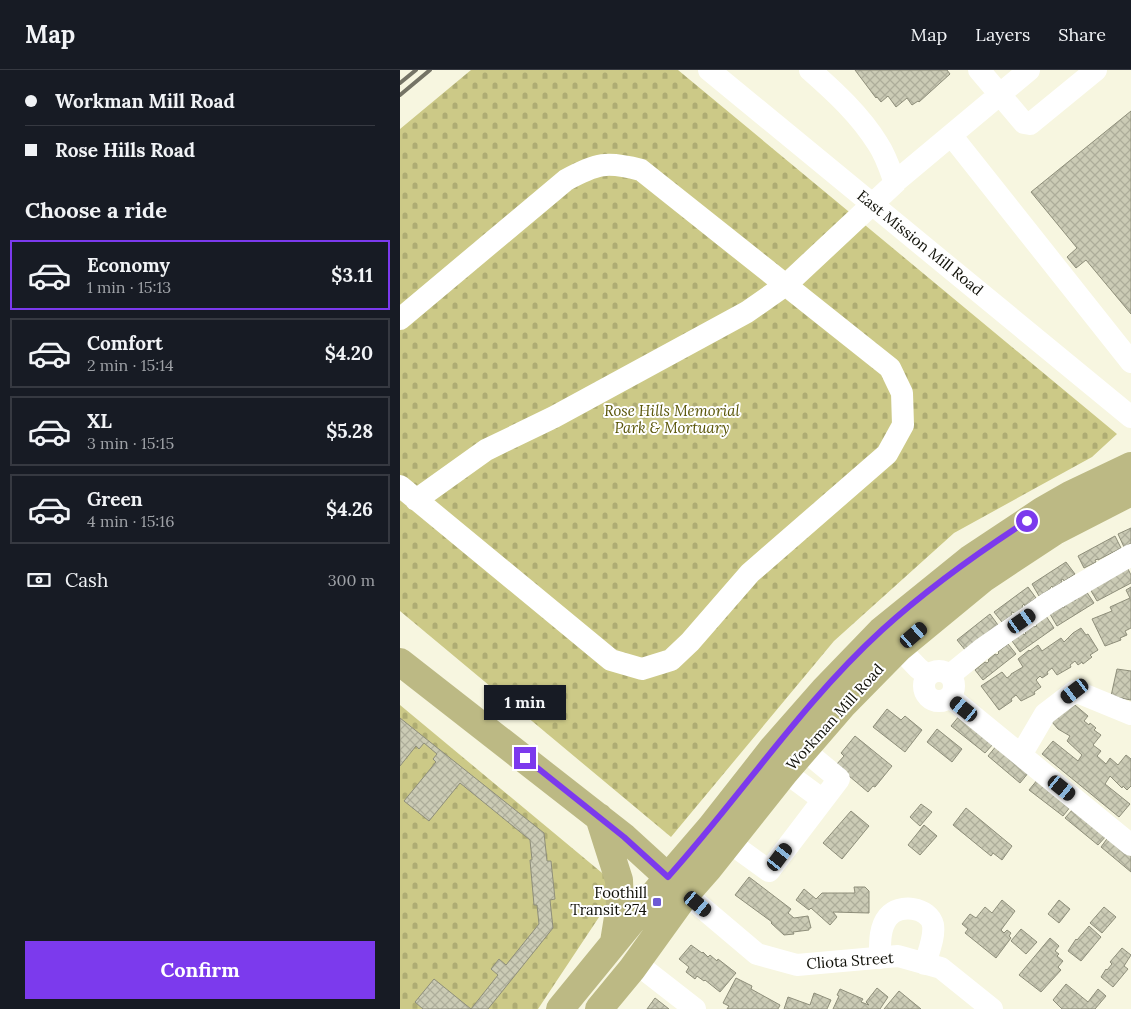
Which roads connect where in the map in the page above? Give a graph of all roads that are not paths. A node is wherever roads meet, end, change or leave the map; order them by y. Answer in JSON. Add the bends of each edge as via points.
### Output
{"nodes":[{"id":1,"x":709,"y":70,"type":"edge"},
{"id":2,"x":810,"y":70,"type":"edge"},
{"id":3,"x":979,"y":70,"type":"edge"},
{"id":4,"x":1029,"y":70,"type":"edge"},
{"id":5,"x":1096,"y":70,"type":"edge"},
{"id":6,"x":1000,"y":94,"type":"junction"},
{"id":7,"x":951,"y":135,"type":"junction"},
{"id":8,"x":895,"y":182,"type":"junction"},
{"id":9,"x":872,"y":204,"type":"junction"},
{"id":10,"x":787,"y":284,"type":"junction"},
{"id":11,"x":400,"y":319,"type":"edge"},
{"id":12,"x":1131,"y":362,"type":"edge"},
{"id":13,"x":1131,"y":417,"type":"edge"},
{"id":14,"x":1131,"y":466,"type":"edge"},
{"id":15,"x":1131,"y":492,"type":"edge"},
{"id":16,"x":408,"y":493,"type":"edge"},
{"id":17,"x":1131,"y":555,"type":"edge"},
{"id":18,"x":890,"y":639,"type":"junction"},
{"id":19,"x":400,"y":662,"type":"edge"},
{"id":20,"x":937,"y":679,"type":"junction"},
{"id":21,"x":1131,"y":714,"type":"edge"},
{"id":22,"x":804,"y":750,"type":"junction"},
{"id":23,"x":1021,"y":755,"type":"junction"},
{"id":24,"x":785,"y":772,"type":"junction"},
{"id":25,"x":823,"y":800,"type":"junction"},
{"id":26,"x":599,"y":817,"type":"junction"},
{"id":27,"x":730,"y":842,"type":"junction"},
{"id":28,"x":1131,"y":845,"type":"edge"},
{"id":29,"x":677,"y":885,"type":"junction"},
{"id":30,"x":614,"y":943,"type":"junction"},
{"id":31,"x":880,"y":958,"type":"junction"},
{"id":32,"x":636,"y":963,"type":"junction"},
{"id":33,"x":925,"y":964,"type":"junction"},
{"id":34,"x":560,"y":1009,"type":"edge"},
{"id":35,"x":599,"y":1009,"type":"edge"},
{"id":36,"x":695,"y":1009,"type":"edge"},
{"id":37,"x":992,"y":1009,"type":"edge"}],
"edges":[{"from":1,"to":9,"type":"street","name":"East Mission Mill Road"},
{"from":2,"to":8,"type":"street","via":[[842,98],[878,143]]},
{"from":3,"to":6,"type":"street"},
{"from":4,"to":6,"type":"street"},
{"from":5,"to":6,"type":"street","via":[[1030,124],[1024,123]]},
{"from":6,"to":7,"type":"street"},
{"from":7,"to":8,"type":"street"},
{"from":7,"to":12,"type":"street"},
{"from":8,"to":9,"type":"street"},
{"from":9,"to":10,"type":"street"},
{"from":9,"to":13,"type":"street","name":"East Mission Mill Road"},
{"from":10,"to":11,"type":"street","via":[[641,170],[616,164],[588,168],[566,180]]},
{"from":10,"to":16,"type":"street","via":[[747,312]]},
{"from":10,"to":16,"type":"street","via":[[890,368],[902,392],[903,425],[887,454],[750,573],[671,660],[642,669],[611,660]]},
{"from":14,"to":18,"type":"main road","name":"Workman Mill Road","via":[[1049,507],[970,559]]},
{"from":15,"to":18,"type":"main road","name":"Workman Mill Road","via":[[1055,531]]},
{"from":17,"to":20,"type":"street","via":[[1048,603]]},
{"from":18,"to":20,"type":"street"},
{"from":18,"to":22,"type":"main road","name":"Workman Mill Road","via":[[842,706]]},
{"from":18,"to":29,"type":"main road","name":"Workman Mill Road","via":[[824,690],[787,732],[711,827]]},
{"from":19,"to":26,"type":"main road"},
{"from":20,"to":23,"type":"street"},
{"from":21,"to":23,"type":"street","via":[[1075,691],[1045,714]]},
{"from":22,"to":24,"type":"main road","name":"Workman Mill Road"},
{"from":22,"to":25,"type":"street","via":[[839,779]]},
{"from":23,"to":28,"type":"street"},
{"from":24,"to":25,"type":"street"},
{"from":24,"to":27,"type":"main road","name":"Workman Mill Road"},
{"from":25,"to":27,"type":"street","via":[[769,871]]},
{"from":26,"to":29,"type":"main road"},
{"from":26,"to":30,"type":"main road","via":[[619,880],[620,905]]},
{"from":27,"to":29,"type":"main road","name":"Workman Mill Road"},
{"from":29,"to":30,"type":"main road","name":"Workman Mill Road"},
{"from":29,"to":31,"type":"street","name":"Cliota Street","via":[[757,954],[796,965]]},
{"from":29,"to":32,"type":"main road","name":"Workman Mill Road"},
{"from":30,"to":34,"type":"main road","name":"Workman Mill Road"},
{"from":31,"to":33,"type":"street","name":"Cliota Street","via":[[898,956]]},
{"from":31,"to":33,"type":"street","via":[[880,937],[886,920],[899,908],[908,908],[928,916],[933,925]]},
{"from":32,"to":35,"type":"main road","name":"Workman Mill Road"},
{"from":32,"to":36,"type":"street"},
{"from":33,"to":37,"type":"street","name":"Cliota Street","via":[[941,968]]}]}
